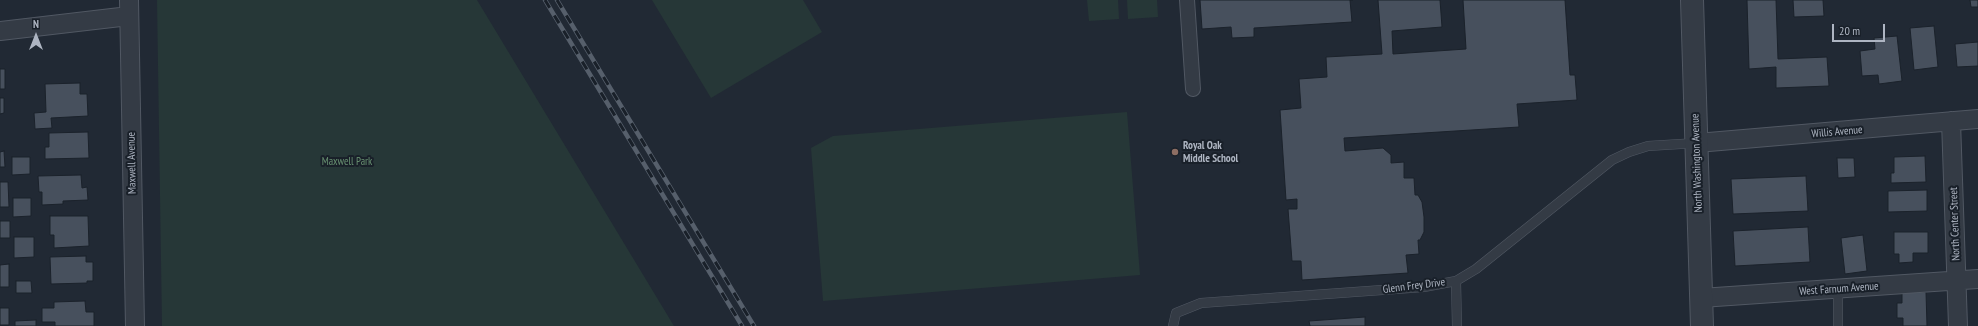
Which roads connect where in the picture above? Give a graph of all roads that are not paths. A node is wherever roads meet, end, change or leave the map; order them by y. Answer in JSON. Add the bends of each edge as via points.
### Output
{"nodes":[{"id":1,"x":1186,"y":0,"type":"edge"},
{"id":2,"x":1692,"y":0,"type":"edge"},
{"id":3,"x":129,"y":8,"type":"edge"},
{"id":4,"x":0,"y":31,"type":"edge"},
{"id":5,"x":1193,"y":89,"type":"dead end"},
{"id":6,"x":1978,"y":119,"type":"edge"},
{"id":7,"x":1951,"y":122,"type":"junction"},
{"id":8,"x":1697,"y":143,"type":"junction"},
{"id":9,"x":1978,"y":279,"type":"edge"},
{"id":10,"x":1956,"y":280,"type":"junction"},
{"id":11,"x":1456,"y":281,"type":"junction"},
{"id":12,"x":1838,"y":289,"type":"junction"},
{"id":13,"x":1701,"y":298,"type":"junction"},
{"id":14,"x":135,"y":326,"type":"edge"},
{"id":15,"x":1173,"y":326,"type":"edge"},
{"id":16,"x":1457,"y":326,"type":"edge"},
{"id":17,"x":1702,"y":326,"type":"edge"},
{"id":18,"x":1838,"y":326,"type":"edge"},
{"id":19,"x":1958,"y":326,"type":"edge"}],
"edges":[{"from":1,"to":5,"type":"street"},
{"from":2,"to":8,"type":"street","name":"North Washington Avenue"},
{"from":3,"to":4,"type":"street"},
{"from":3,"to":14,"type":"street","name":"Maxwell Avenue"},
{"from":6,"to":7,"type":"street","name":"Willis Avenue"},
{"from":7,"to":8,"type":"street","name":"Willis Avenue"},
{"from":7,"to":10,"type":"street","name":"North Center Street"},
{"from":8,"to":11,"type":"lane","name":"Glenn Frey Drive","via":[[1648,146],[1612,160],[1476,269]]},
{"from":8,"to":13,"type":"street","name":"North Washington Avenue"},
{"from":9,"to":10,"type":"street","name":"West Farnum Avenue"},
{"from":10,"to":12,"type":"street","name":"West Farnum Avenue"},
{"from":10,"to":19,"type":"street","name":"North Center Street"},
{"from":11,"to":15,"type":"lane","name":"Glenn Frey Drive","via":[[1424,287],[1201,303],[1176,313]]},
{"from":11,"to":16,"type":"lane"},
{"from":12,"to":13,"type":"street","name":"West Farnum Avenue"},
{"from":12,"to":18,"type":"lane"},
{"from":13,"to":17,"type":"street","name":"North Washington Avenue"}]}
